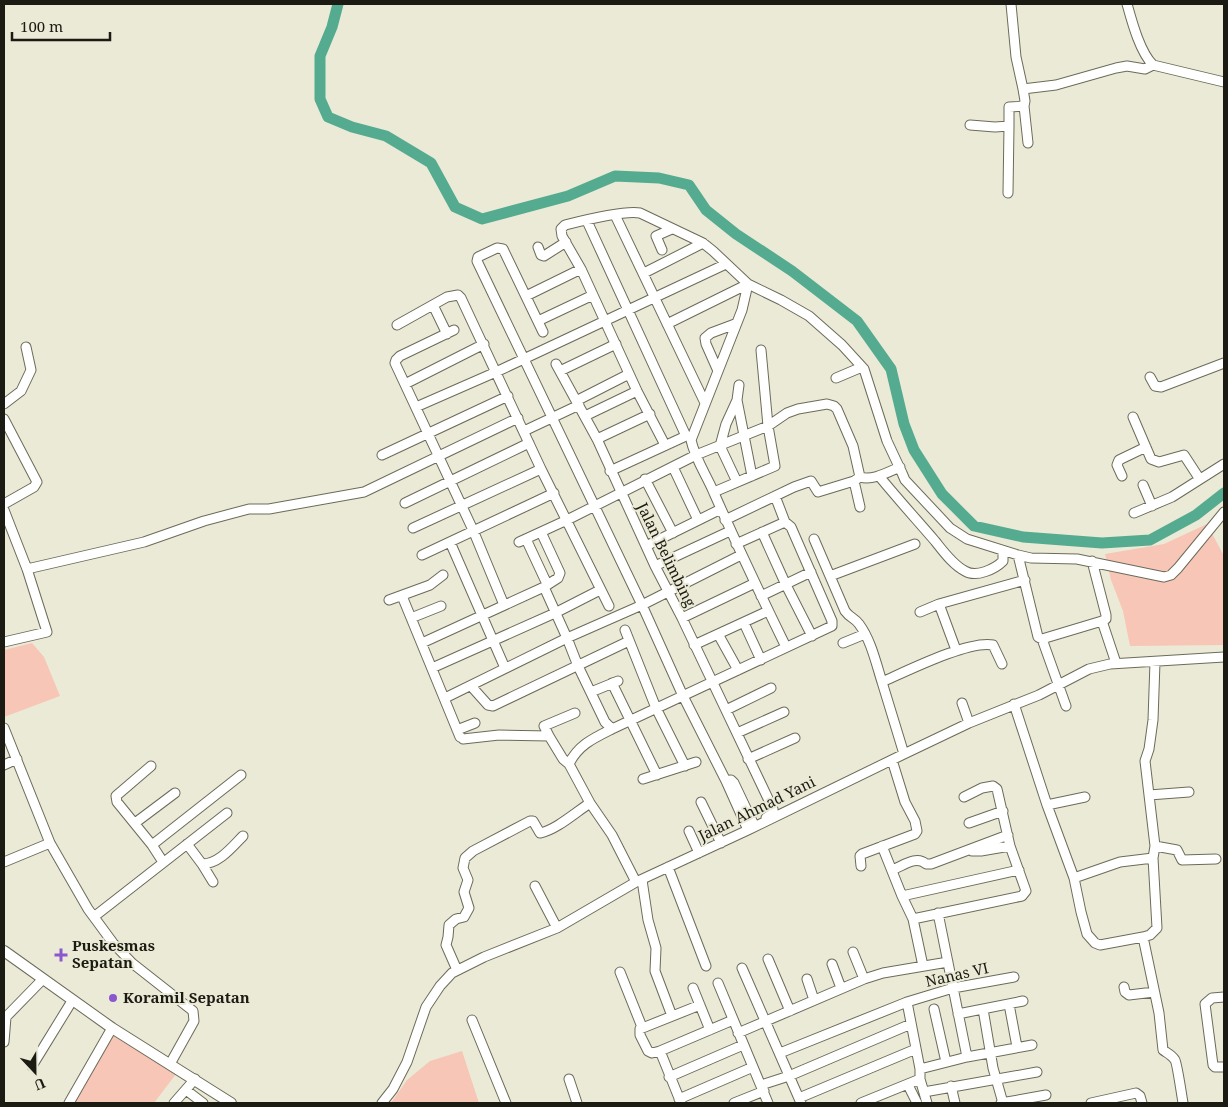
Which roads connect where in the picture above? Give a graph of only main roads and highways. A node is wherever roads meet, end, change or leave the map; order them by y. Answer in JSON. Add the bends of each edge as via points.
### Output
{"nodes":[{"id":1,"x":4,"y":951,"type":"edge"},
{"id":2,"x":231,"y":1103,"type":"edge"}],
"edges":[{"from":1,"to":2,"type":"main road","via":[[112,1028]]}]}
